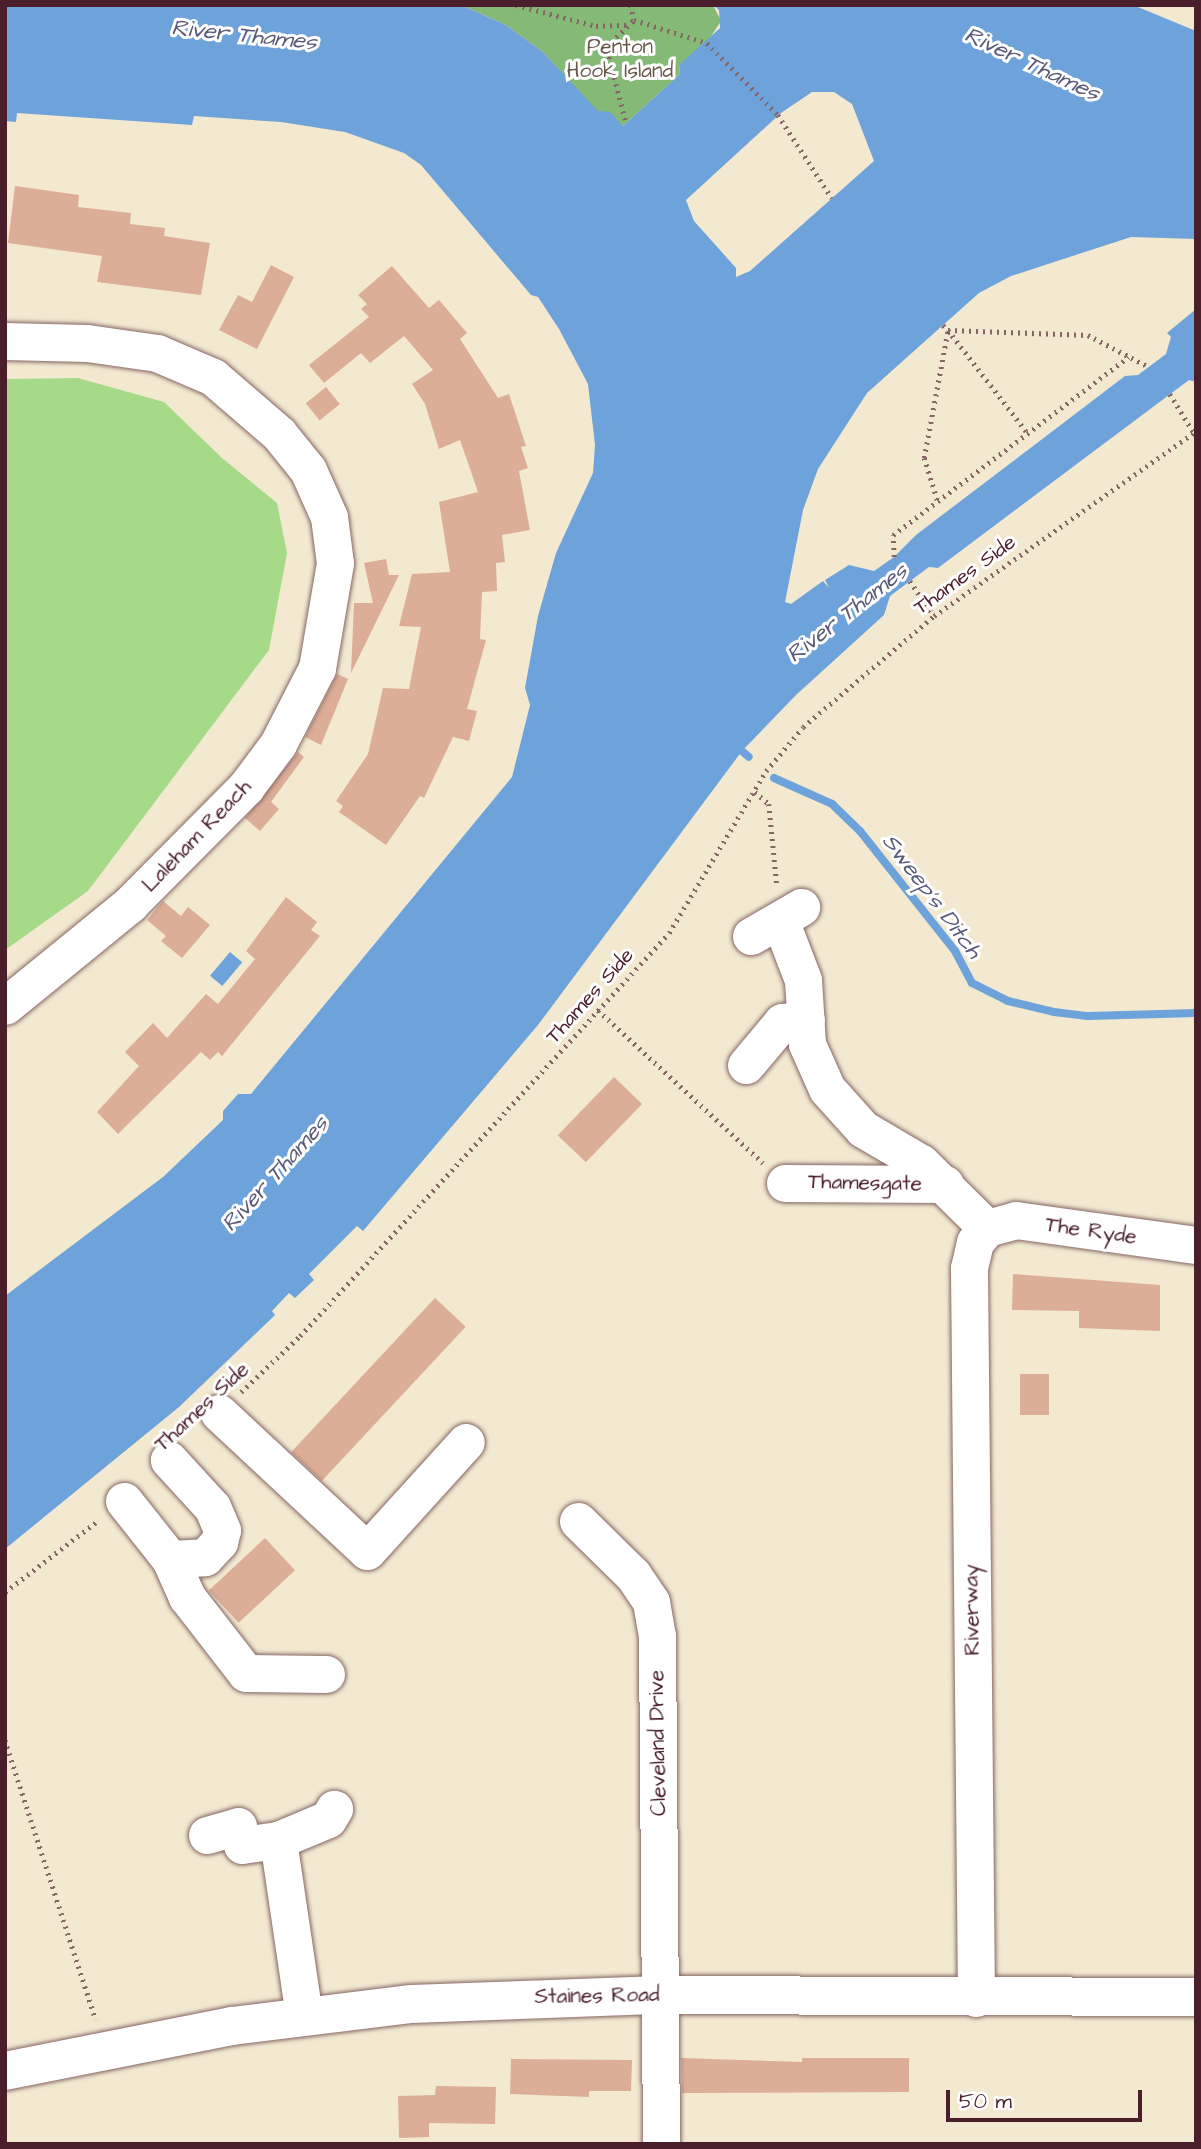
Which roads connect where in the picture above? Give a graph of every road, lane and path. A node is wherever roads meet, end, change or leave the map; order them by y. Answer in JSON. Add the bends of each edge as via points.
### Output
{"nodes":[{"id":1,"x":516,"y":5,"type":"edge"},
{"id":2,"x":631,"y":5,"type":"edge"},
{"id":3,"x":632,"y":22,"type":"junction"},
{"id":4,"x":625,"y":120,"type":"dead end"},
{"id":5,"x":832,"y":198,"type":"dead end"},
{"id":6,"x":943,"y":325,"type":"dead end"},
{"id":7,"x":948,"y":330,"type":"junction"},
{"id":8,"x":5,"y":341,"type":"edge"},
{"id":9,"x":1128,"y":357,"type":"junction"},
{"id":10,"x":1149,"y":367,"type":"dead end"},
{"id":11,"x":1170,"y":394,"type":"dead end"},
{"id":12,"x":1026,"y":431,"type":"junction"},
{"id":13,"x":1195,"y":432,"type":"edge"},
{"id":14,"x":937,"y":500,"type":"junction"},
{"id":15,"x":894,"y":557,"type":"dead end"},
{"id":16,"x":910,"y":581,"type":"dead end"},
{"id":17,"x":933,"y":615,"type":"junction"},
{"id":18,"x":755,"y":792,"type":"junction"},
{"id":19,"x":778,"y":921,"type":"joint"},
{"id":20,"x":5,"y":1006,"type":"edge"},
{"id":21,"x":598,"y":1010,"type":"junction"},
{"id":22,"x":806,"y":1020,"type":"junction"},
{"id":23,"x":746,"y":1065,"type":"dead end"},
{"id":24,"x":748,"y":1149,"type":"dead end"},
{"id":25,"x":785,"y":1183,"type":"dead end"},
{"id":26,"x":944,"y":1184,"type":"junction"},
{"id":27,"x":987,"y":1228,"type":"junction"},
{"id":28,"x":1196,"y":1245,"type":"edge"},
{"id":29,"x":219,"y":1413,"type":"joint"},
{"id":30,"x":466,"y":1442,"type":"dead end"},
{"id":31,"x":169,"y":1460,"type":"dead end"},
{"id":32,"x":124,"y":1501,"type":"joint"},
{"id":33,"x":578,"y":1521,"type":"dead end"},
{"id":34,"x":170,"y":1559,"type":"junction"},
{"id":35,"x":5,"y":1592,"type":"edge"},
{"id":36,"x":326,"y":1674,"type":"dead end"},
{"id":37,"x":5,"y":1740,"type":"edge"},
{"id":38,"x":334,"y":1809,"type":"dead end"},
{"id":39,"x":207,"y":1835,"type":"dead end"},
{"id":40,"x":278,"y":1840,"type":"junction"},
{"id":41,"x":661,"y":1995,"type":"junction"},
{"id":42,"x":1196,"y":1997,"type":"edge"},
{"id":43,"x":976,"y":1998,"type":"junction"},
{"id":44,"x":304,"y":2016,"type":"junction"},
{"id":45,"x":105,"y":2048,"type":"junction"},
{"id":46,"x":5,"y":2071,"type":"edge"},
{"id":47,"x":661,"y":2144,"type":"edge"}],
"edges":[{"from":1,"to":3,"type":"path","via":[[596,26]]},
{"from":2,"to":3,"type":"path"},
{"from":3,"to":4,"type":"path","via":[[606,47]]},
{"from":3,"to":5,"type":"path","via":[[707,43],[778,115]]},
{"from":6,"to":7,"type":"path"},
{"from":7,"to":9,"type":"path","via":[[1088,335]]},
{"from":7,"to":12,"type":"path"},
{"from":7,"to":14,"type":"path","via":[[924,458]]},
{"from":8,"to":20,"type":"street","name":"Laleham Reach","via":[[87,343],[157,353],[213,377],[242,398],[308,470],[329,517],[335,563],[317,668],[278,744],[246,787],[130,904]]},
{"from":9,"to":10,"type":"path"},
{"from":9,"to":12,"type":"path"},
{"from":11,"to":13,"type":"path"},
{"from":12,"to":14,"type":"path"},
{"from":13,"to":17,"type":"path","name":"Thames Side"},
{"from":14,"to":15,"type":"path","via":[[892,535]]},
{"from":16,"to":17,"type":"path"},
{"from":17,"to":18,"type":"path","name":"Thames Side","via":[[803,727]]},
{"from":18,"to":19,"type":"path","via":[[769,804],[774,873],[782,901]]},
{"from":18,"to":21,"type":"path","name":"Thames Side","via":[[668,933]]},
{"from":19,"to":22,"type":"street","name":"Thamesgate","via":[[803,980]]},
{"from":21,"to":24,"type":"path"},
{"from":21,"to":29,"type":"path","name":"Thames Side","via":[[300,1336]]},
{"from":22,"to":23,"type":"street","via":[[782,1023]]},
{"from":22,"to":26,"type":"street","name":"Thamesgate","via":[[807,1044],[827,1089],[863,1129],[921,1163]]},
{"from":25,"to":26,"type":"street","name":"Thamesgate"},
{"from":26,"to":27,"type":"street","name":"Thamesgate"},
{"from":27,"to":28,"type":"street","name":"The Ryde","via":[[1016,1220]]},
{"from":27,"to":43,"type":"street","name":"Riverway","via":[[975,1242],[968,1268]]},
{"from":29,"to":30,"type":"street","via":[[367,1551]]},
{"from":31,"to":34,"type":"street","via":[[212,1507],[222,1530],[219,1542],[205,1557]]},
{"from":32,"to":34,"type":"street"},
{"from":32,"to":35,"type":"path"},
{"from":33,"to":41,"type":"street","name":"Cleveland Drive","via":[[634,1575],[653,1614]]},
{"from":34,"to":36,"type":"street","via":[[187,1597],[246,1673]]},
{"from":37,"to":45,"type":"path"},
{"from":38,"to":40,"type":"street","via":[[328,1819]]},
{"from":39,"to":40,"type":"street","via":[[238,1826],[242,1845]]},
{"from":40,"to":44,"type":"street"},
{"from":41,"to":43,"type":"main road","name":"Staines Road"},
{"from":41,"to":44,"type":"main road","name":"Staines Road","via":[[412,2004]]},
{"from":41,"to":47,"type":"street","name":"Cleveland Drive"},
{"from":42,"to":43,"type":"main road","name":"Staines Road"},
{"from":44,"to":45,"type":"main road","name":"Staines Road"},
{"from":45,"to":46,"type":"main road","name":"Staines Road"}]}
